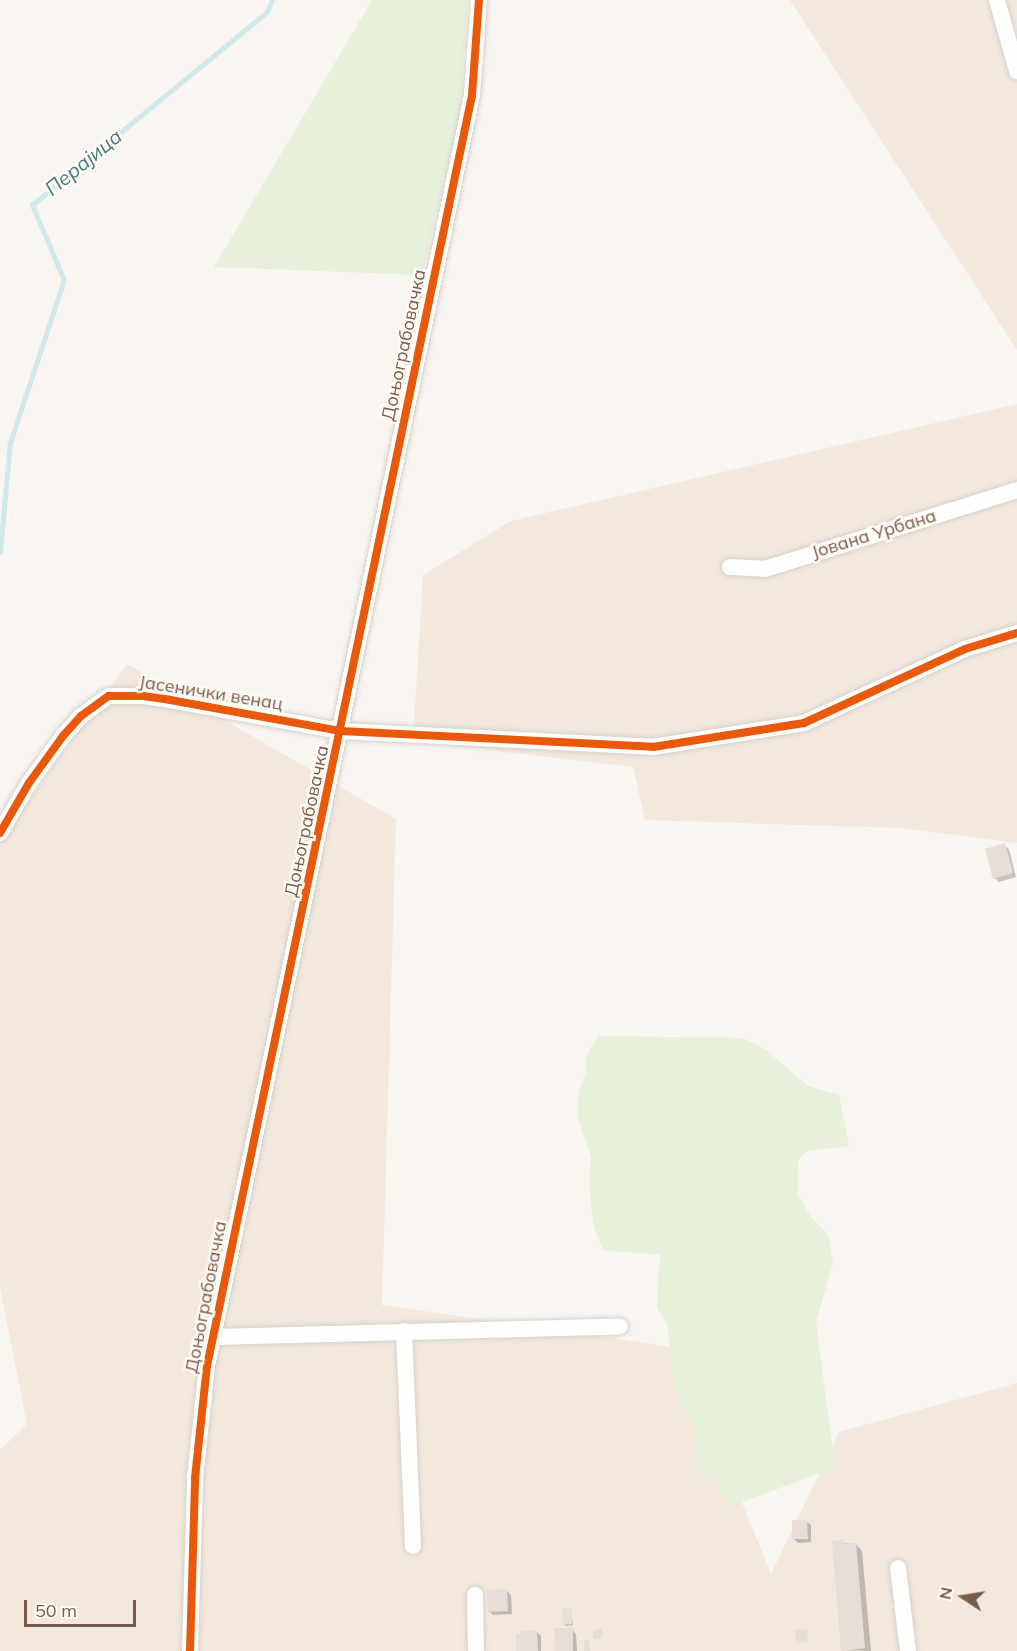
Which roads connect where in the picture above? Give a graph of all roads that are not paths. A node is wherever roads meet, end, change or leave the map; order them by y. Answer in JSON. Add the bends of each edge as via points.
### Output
{"nodes":[{"id":1,"x":479,"y":0,"type":"edge"},
{"id":2,"x":997,"y":0,"type":"edge"},
{"id":3,"x":1011,"y":33,"type":"edge"},
{"id":4,"x":1017,"y":71,"type":"edge"},
{"id":5,"x":1017,"y":490,"type":"edge"},
{"id":6,"x":730,"y":567,"type":"dead end"},
{"id":7,"x":1017,"y":633,"type":"edge"},
{"id":8,"x":341,"y":731,"type":"junction"},
{"id":9,"x":0,"y":833,"type":"edge"},
{"id":10,"x":620,"y":1326,"type":"dead end"},
{"id":11,"x":404,"y":1331,"type":"junction"},
{"id":12,"x":213,"y":1336,"type":"junction"},
{"id":13,"x":413,"y":1545,"type":"dead end"},
{"id":14,"x":898,"y":1568,"type":"dead end"},
{"id":15,"x":475,"y":1594,"type":"dead end"},
{"id":16,"x":190,"y":1651,"type":"edge"},
{"id":17,"x":476,"y":1651,"type":"edge"},
{"id":18,"x":908,"y":1651,"type":"edge"}],
"edges":[{"from":1,"to":8,"type":"street","name":"Доњограбовачка","via":[[472,95]]},
{"from":2,"to":3,"type":"street"},
{"from":3,"to":4,"type":"street"},
{"from":5,"to":6,"type":"street","name":"Јована Урбана","via":[[765,569]]},
{"from":7,"to":8,"type":"street","name":"Јасенички венац","via":[[966,648],[804,723],[653,747]]},
{"from":8,"to":9,"type":"street","name":"Јасенички венац","via":[[161,699],[109,696],[81,716],[63,736]]},
{"from":8,"to":12,"type":"street","name":"Доњограбовачка"},
{"from":10,"to":11,"type":"street"},
{"from":11,"to":12,"type":"street"},
{"from":11,"to":13,"type":"street"},
{"from":12,"to":16,"type":"street","name":"Доњограбовачка","via":[[195,1478]]},
{"from":14,"to":18,"type":"street"},
{"from":15,"to":17,"type":"street"}]}
